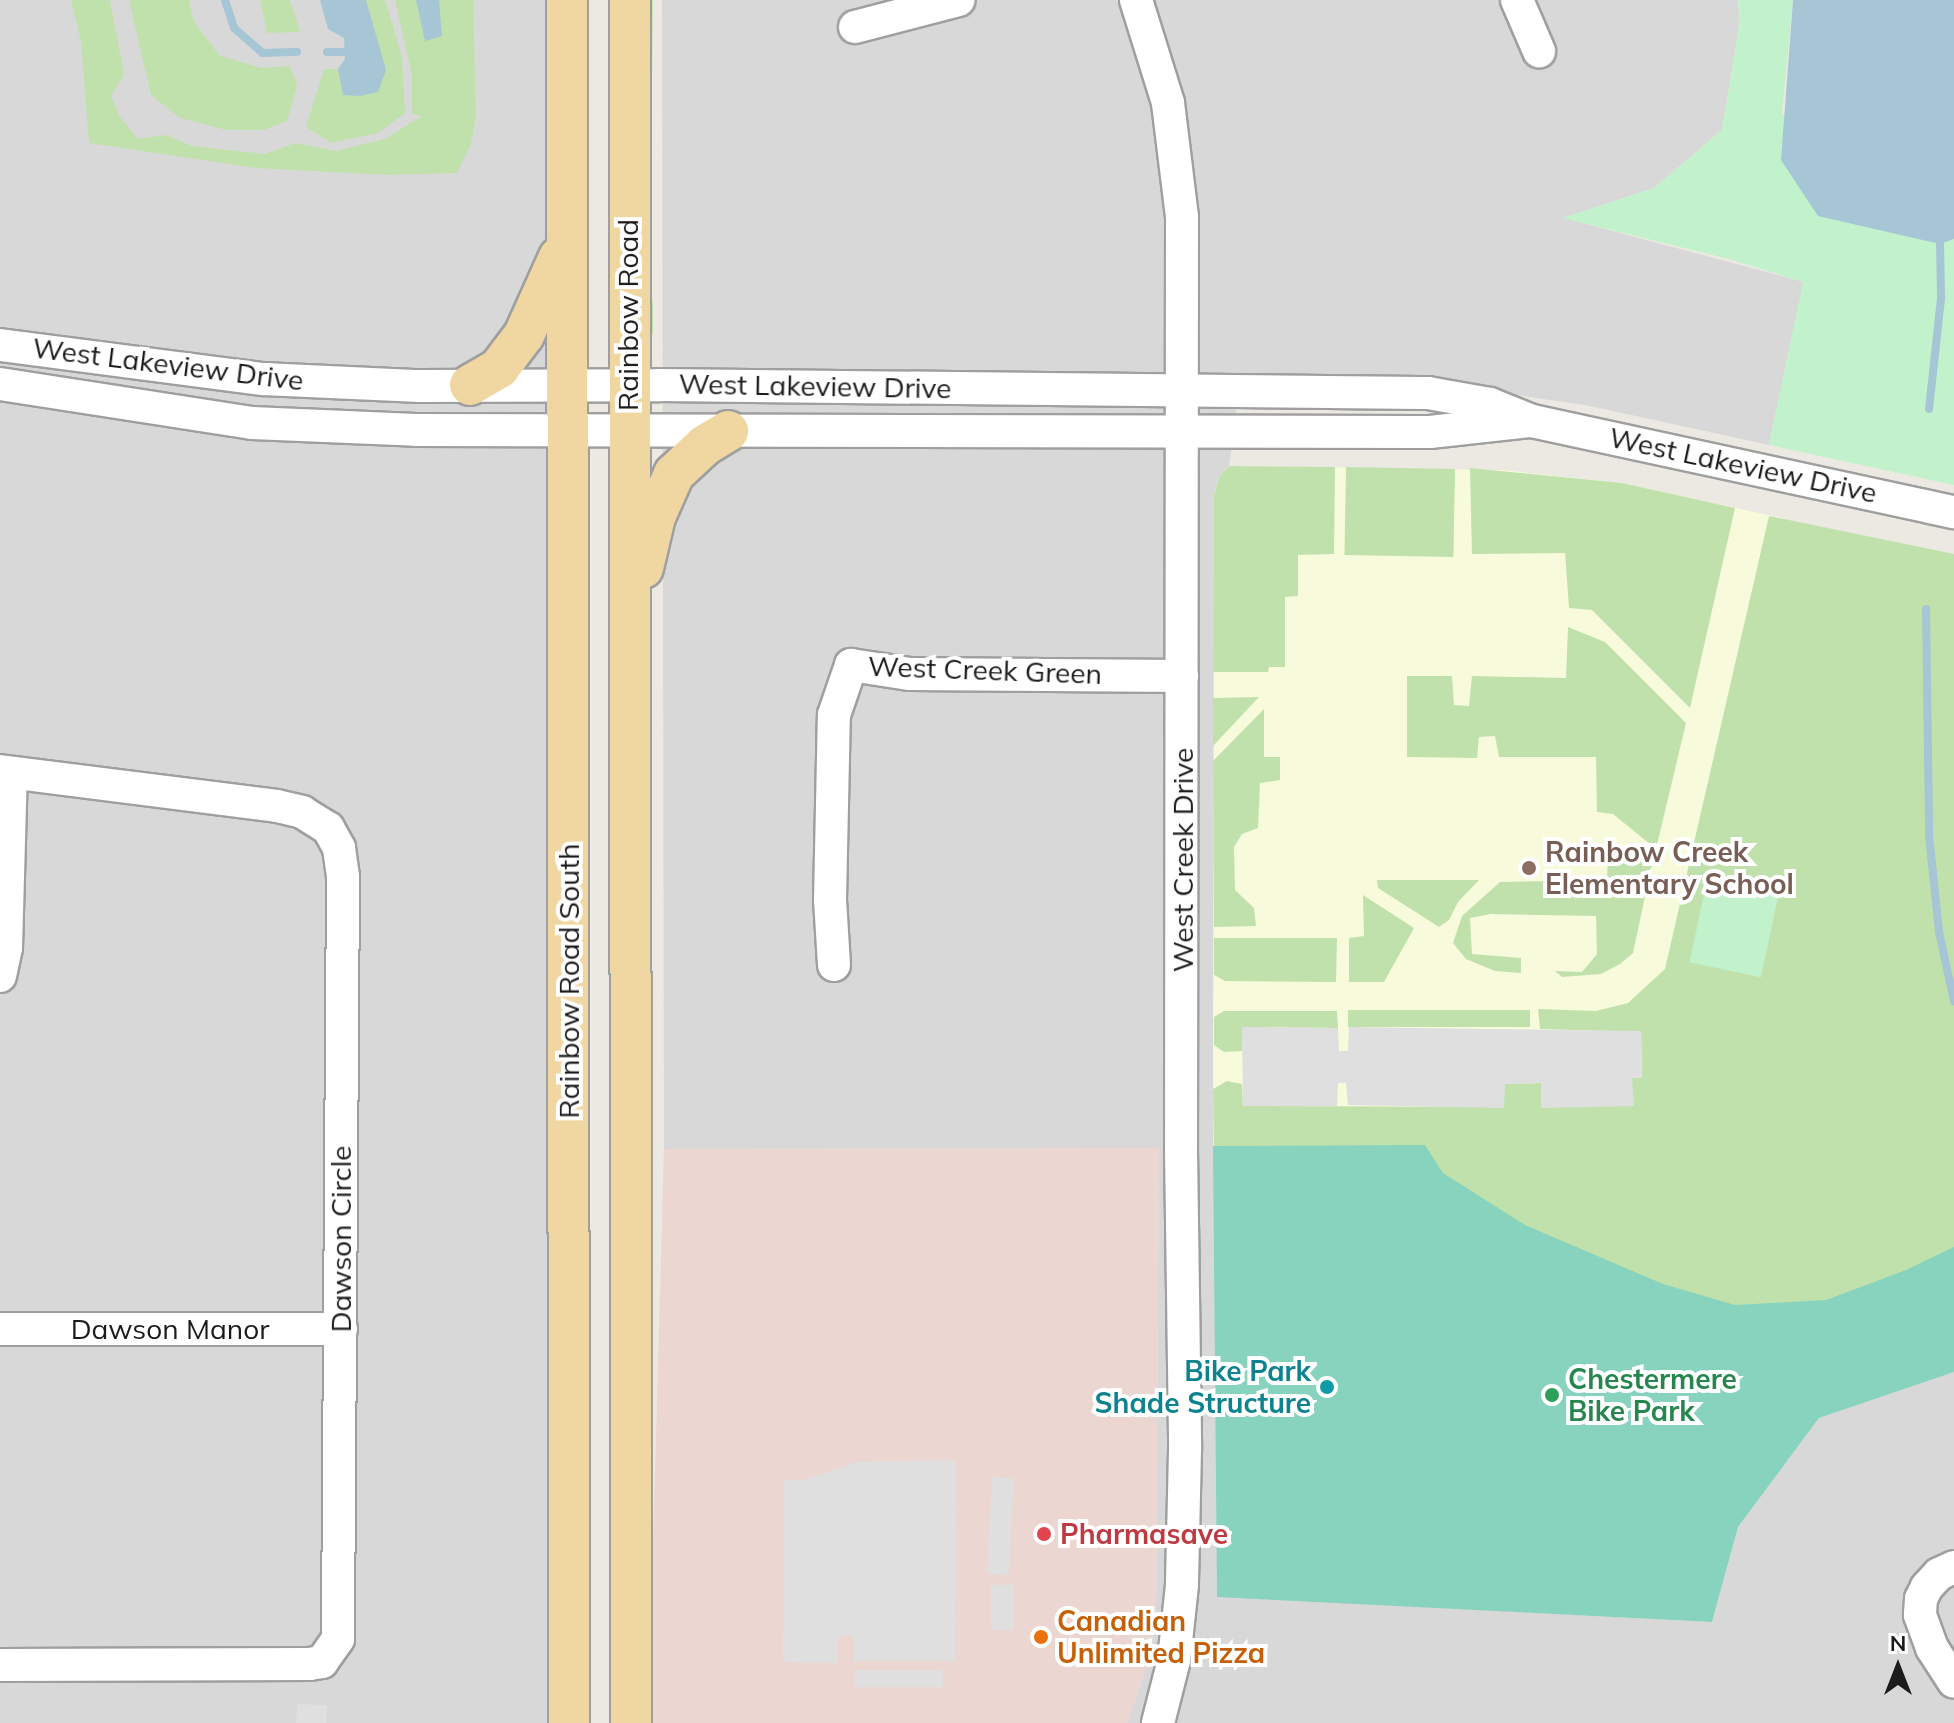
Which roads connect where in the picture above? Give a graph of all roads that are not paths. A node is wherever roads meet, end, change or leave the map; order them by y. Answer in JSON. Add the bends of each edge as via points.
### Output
{"nodes":[{"id":1,"x":567,"y":0,"type":"edge"},
{"id":2,"x":630,"y":0,"type":"edge"},
{"id":3,"x":959,"y":0,"type":"edge"},
{"id":4,"x":1136,"y":0,"type":"edge"},
{"id":5,"x":1517,"y":0,"type":"edge"},
{"id":6,"x":855,"y":27,"type":"dead end"},
{"id":7,"x":1539,"y":51,"type":"dead end"},
{"id":8,"x":566,"y":239,"type":"junction"},
{"id":9,"x":0,"y":345,"type":"edge"},
{"id":10,"x":0,"y":384,"type":"edge"},
{"id":11,"x":567,"y":384,"type":"junction"},
{"id":12,"x":470,"y":385,"type":"junction"},
{"id":13,"x":628,"y":385,"type":"junction"},
{"id":14,"x":1182,"y":391,"type":"junction"},
{"id":15,"x":1532,"y":421,"type":"junction"},
{"id":16,"x":1182,"y":430,"type":"junction"},
{"id":17,"x":567,"y":431,"type":"junction"},
{"id":18,"x":628,"y":431,"type":"junction"},
{"id":19,"x":728,"y":431,"type":"junction"},
{"id":20,"x":1954,"y":512,"type":"edge"},
{"id":21,"x":628,"y":630,"type":"junction"},
{"id":22,"x":1182,"y":676,"type":"junction"},
{"id":23,"x":5,"y":772,"type":"edge"},
{"id":24,"x":834,"y":965,"type":"dead end"},
{"id":25,"x":0,"y":976,"type":"edge"},
{"id":26,"x":0,"y":1329,"type":"edge"},
{"id":27,"x":341,"y":1329,"type":"junction"},
{"id":28,"x":1954,"y":1567,"type":"edge"},
{"id":29,"x":0,"y":1665,"type":"edge"},
{"id":30,"x":1954,"y":1682,"type":"edge"},
{"id":31,"x":569,"y":1723,"type":"edge"},
{"id":32,"x":631,"y":1723,"type":"edge"},
{"id":33,"x":1158,"y":1723,"type":"edge"}],
"edges":[{"from":1,"to":8,"type":"main road"},
{"from":2,"to":13,"type":"main road","name":"Rainbow Road"},
{"from":3,"to":6,"type":"street"},
{"from":4,"to":14,"type":"street","name":"West Creek Drive","via":[[1168,103],[1180,203]]},
{"from":5,"to":7,"type":"street"},
{"from":8,"to":11,"type":"main road","name":"Rainbow Road South"},
{"from":8,"to":12,"type":"main road","via":[[524,335],[499,368]]},
{"from":9,"to":12,"type":"street","name":"West Lakeview Drive","via":[[263,379]]},
{"from":10,"to":17,"type":"street","name":"West Lakeview Drive","via":[[252,423]]},
{"from":11,"to":12,"type":"street","name":"West Lakeview Drive"},
{"from":11,"to":13,"type":"street","name":"West Lakeview Drive"},
{"from":11,"to":17,"type":"main road","name":"Rainbow Road South"},
{"from":13,"to":14,"type":"street","name":"West Lakeview Drive"},
{"from":13,"to":18,"type":"main road","name":"Rainbow Road"},
{"from":14,"to":15,"type":"street","name":"West Lakeview Drive","via":[[1428,393],[1490,404]]},
{"from":14,"to":16,"type":"street","name":"West Creek Drive"},
{"from":15,"to":16,"type":"street","name":"West Lakeview Drive","via":[[1430,432]]},
{"from":15,"to":20,"type":"street","name":"West Lakeview Drive"},
{"from":16,"to":19,"type":"street","name":"West Lakeview Drive"},
{"from":16,"to":22,"type":"street","name":"West Creek Drive"},
{"from":17,"to":18,"type":"street","name":"West Lakeview Drive"},
{"from":17,"to":31,"type":"main road","name":"Rainbow Road South"},
{"from":18,"to":19,"type":"street","name":"West Lakeview Drive"},
{"from":18,"to":21,"type":"main road","name":"Rainbow Road"},
{"from":19,"to":21,"type":"main road","via":[[674,474],[655,517]]},
{"from":21,"to":32,"type":"main road"},
{"from":22,"to":24,"type":"street","name":"West Creek Green","via":[[910,674],[851,665],[834,715]]},
{"from":22,"to":33,"type":"street","name":"West Creek Drive","via":[[1183,1555],[1174,1660]]},
{"from":23,"to":25,"type":"street","via":[[6,948]]},
{"from":23,"to":27,"type":"street","name":"Dawson Circle","via":[[277,806],[302,812],[328,828],[339,848],[343,877]]},
{"from":26,"to":27,"type":"street","name":"Dawson Manor"},
{"from":27,"to":29,"type":"street","name":"Dawson Circle","via":[[340,1623],[332,1652],[322,1662]]},
{"from":28,"to":30,"type":"street","via":[[1927,1587],[1920,1615],[1932,1648]]}]}
